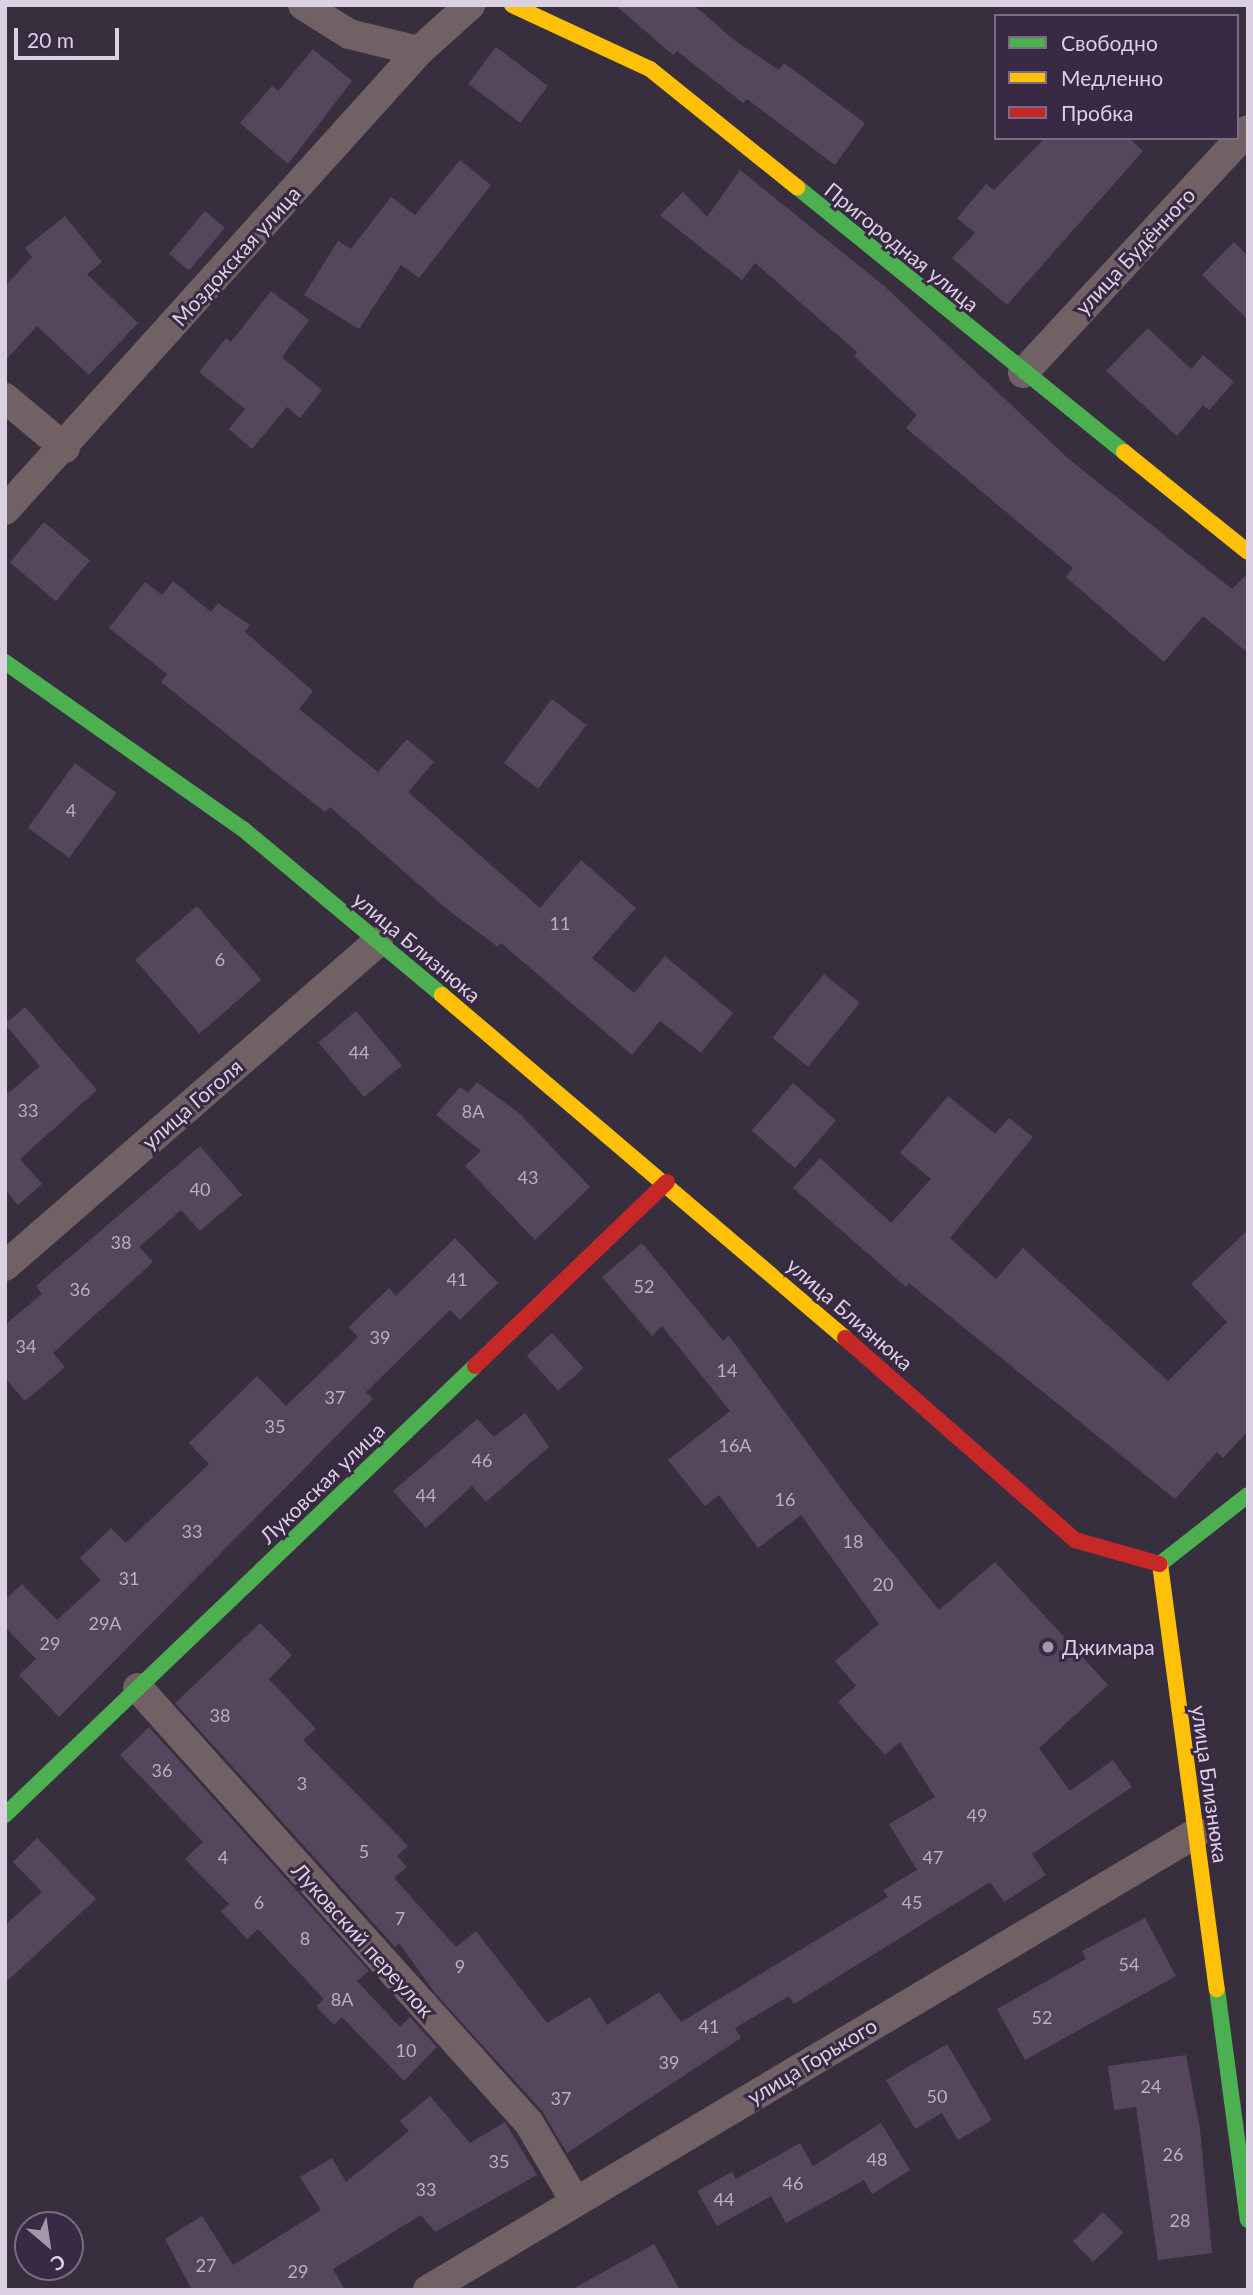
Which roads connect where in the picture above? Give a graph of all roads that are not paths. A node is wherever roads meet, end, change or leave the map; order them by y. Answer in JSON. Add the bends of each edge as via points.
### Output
{"nodes":[{"id":1,"x":303,"y":5,"type":"edge"},
{"id":2,"x":470,"y":5,"type":"edge"},
{"id":3,"x":512,"y":5,"type":"edge"},
{"id":4,"x":419,"y":51,"type":"junction"},
{"id":5,"x":1239,"y":140,"type":"edge"},
{"id":6,"x":1023,"y":373,"type":"junction"},
{"id":7,"x":5,"y":398,"type":"edge"},
{"id":8,"x":65,"y":448,"type":"junction"},
{"id":9,"x":5,"y":510,"type":"edge"},
{"id":10,"x":1248,"y":552,"type":"edge"},
{"id":11,"x":5,"y":662,"type":"edge"},
{"id":12,"x":378,"y":942,"type":"junction"},
{"id":13,"x":667,"y":1182,"type":"junction"},
{"id":14,"x":5,"y":1266,"type":"edge"},
{"id":15,"x":1248,"y":1496,"type":"edge"},
{"id":16,"x":1160,"y":1564,"type":"junction"},
{"id":17,"x":138,"y":1688,"type":"junction"},
{"id":18,"x":5,"y":1815,"type":"edge"},
{"id":19,"x":1196,"y":1833,"type":"junction"},
{"id":20,"x":575,"y":2202,"type":"junction"},
{"id":21,"x":1248,"y":2220,"type":"edge"},
{"id":22,"x":428,"y":2290,"type":"edge"}],
"edges":[{"from":1,"to":4,"type":"street","via":[[349,34]]},
{"from":2,"to":4,"type":"street","name":"Моздокская улица"},
{"from":3,"to":6,"type":"street","name":"Пригородная улица","via":[[650,69]]},
{"from":4,"to":8,"type":"street","name":"Моздокская улица"},
{"from":5,"to":6,"type":"street","name":"улица Будённого"},
{"from":6,"to":10,"type":"street","name":"Пригородная улица"},
{"from":7,"to":8,"type":"street"},
{"from":8,"to":9,"type":"street","name":"Моздокская улица"},
{"from":11,"to":12,"type":"street","name":"улица Близнюка","via":[[243,829]]},
{"from":12,"to":13,"type":"street","name":"улица Близнюка"},
{"from":12,"to":14,"type":"street","name":"улица Гоголя"},
{"from":13,"to":16,"type":"street","name":"улица Близнюка","via":[[1075,1540]]},
{"from":13,"to":17,"type":"street","name":"Луковская улица"},
{"from":15,"to":16,"type":"street"},
{"from":16,"to":19,"type":"street","name":"улица Близнюка"},
{"from":17,"to":18,"type":"street","name":"Луковская улица"},
{"from":17,"to":20,"type":"street","name":"Луковский переулок","via":[[528,2123]]},
{"from":19,"to":20,"type":"street","name":"улица Горького"},
{"from":19,"to":21,"type":"street","name":"улица Близнюка"},
{"from":20,"to":22,"type":"street","name":"улица Горького"}]}
